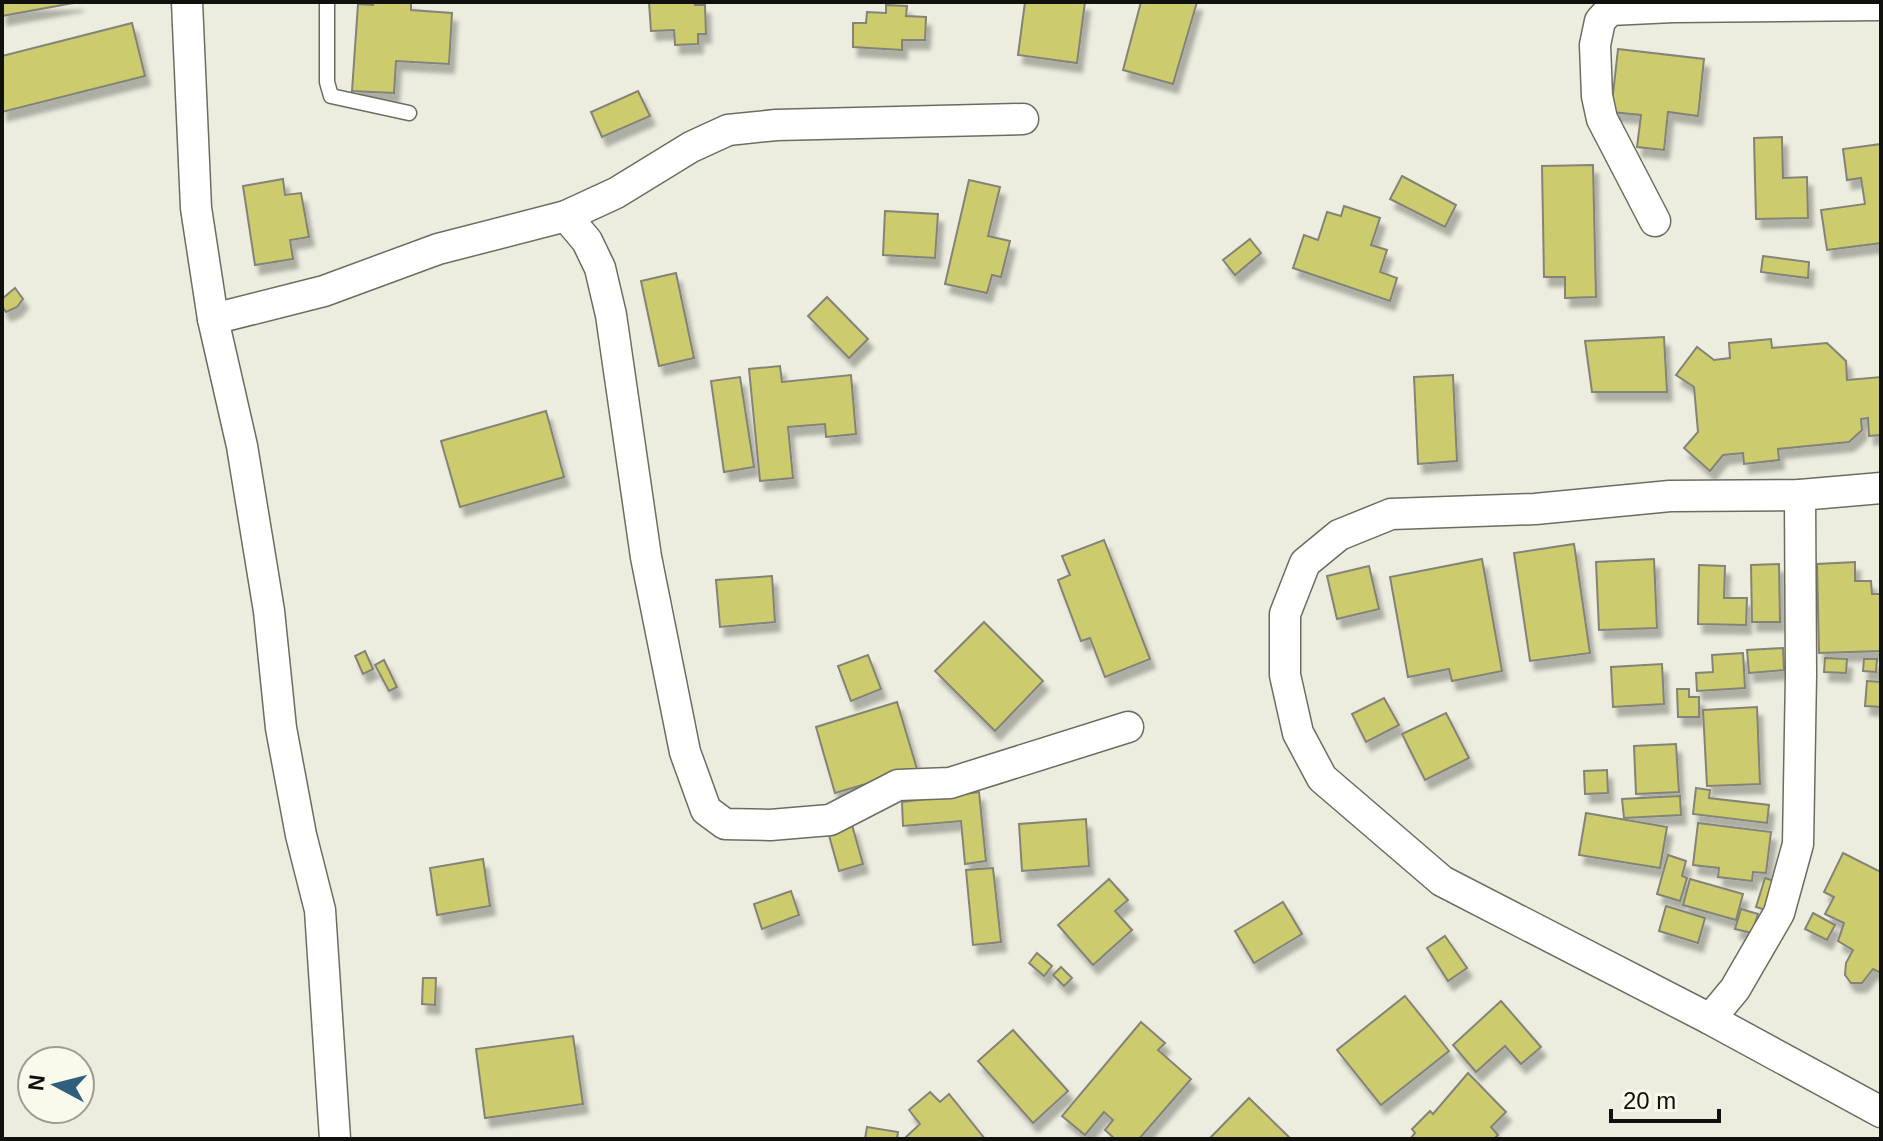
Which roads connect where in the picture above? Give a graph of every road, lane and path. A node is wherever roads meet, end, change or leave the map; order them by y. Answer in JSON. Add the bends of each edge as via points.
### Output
{"nodes":[{"id":1,"x":187,"y":2,"type":"edge"},
{"id":2,"x":327,"y":2,"type":"edge"},
{"id":3,"x":1881,"y":5,"type":"edge"},
{"id":4,"x":409,"y":113,"type":"dead end"},
{"id":5,"x":1023,"y":119,"type":"dead end"},
{"id":6,"x":566,"y":216,"type":"junction"},
{"id":7,"x":1655,"y":221,"type":"dead end"},
{"id":8,"x":213,"y":319,"type":"junction"},
{"id":9,"x":1881,"y":488,"type":"edge"},
{"id":10,"x":1800,"y":495,"type":"junction"},
{"id":11,"x":1128,"y":727,"type":"dead end"},
{"id":12,"x":1710,"y":1019,"type":"junction"},
{"id":13,"x":1881,"y":1112,"type":"edge"},
{"id":14,"x":335,"y":1139,"type":"edge"}],
"edges":[{"from":1,"to":8,"type":"street","via":[[196,208]]},
{"from":2,"to":4,"type":"lane","via":[[331,96]]},
{"from":3,"to":7,"type":"street","via":[[1610,10],[1600,21],[1595,45],[1597,96],[1602,119]]},
{"from":5,"to":6,"type":"street","via":[[728,130]]},
{"from":6,"to":8,"type":"street","via":[[438,249],[324,291]]},
{"from":6,"to":11,"type":"street","via":[[600,268],[646,557],[685,752],[706,810],[725,824],[830,820],[898,785],[950,783]]},
{"from":8,"to":14,"type":"street","via":[[245,461],[281,728],[320,910]]},
{"from":9,"to":10,"type":"street"},
{"from":10,"to":12,"type":"street","via":[[1798,844],[1779,913],[1735,989]]},
{"from":10,"to":12,"type":"street","via":[[1670,496],[1535,509],[1391,514],[1339,535],[1305,563],[1285,614],[1285,675],[1298,733],[1322,778],[1442,881]]},
{"from":12,"to":13,"type":"street"}]}
